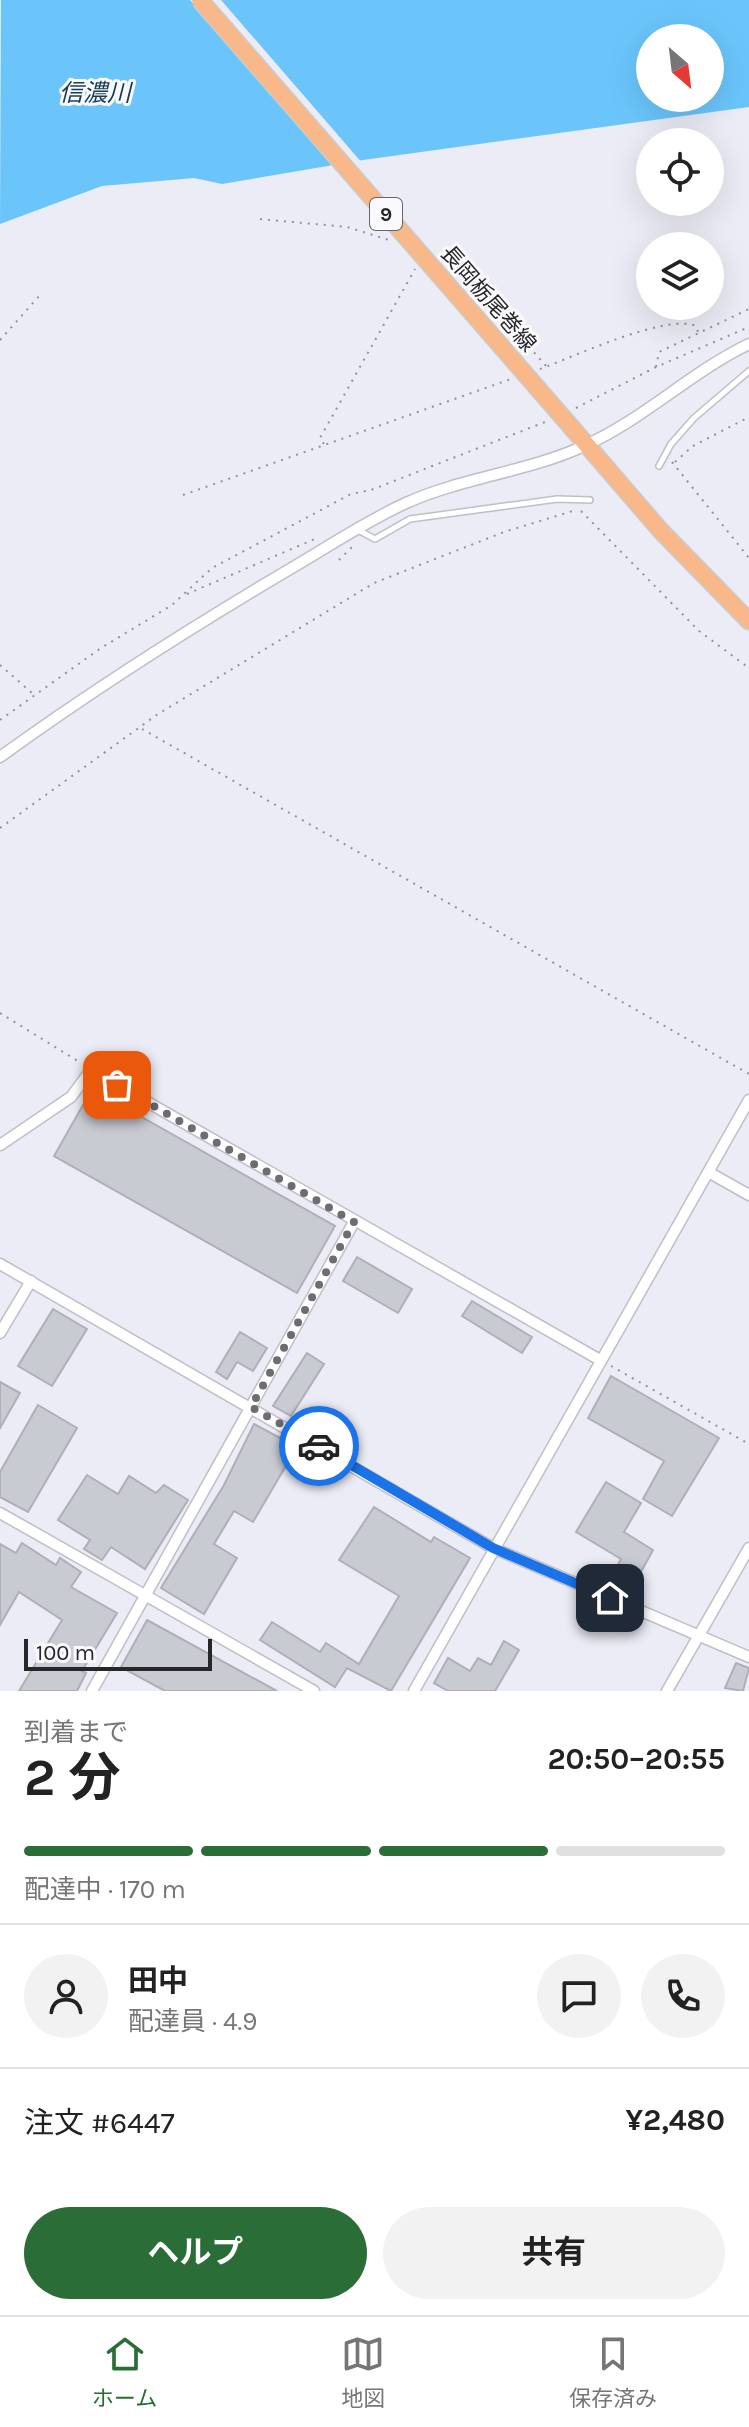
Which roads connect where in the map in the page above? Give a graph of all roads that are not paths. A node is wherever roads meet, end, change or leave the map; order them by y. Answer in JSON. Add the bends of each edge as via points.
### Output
{"nodes":[{"id":1,"x":200,"y":0,"type":"edge"},
{"id":2,"x":749,"y":344,"type":"edge"},
{"id":3,"x":749,"y":371,"type":"edge"},
{"id":4,"x":586,"y":445,"type":"junction"},
{"id":5,"x":659,"y":466,"type":"dead end"},
{"id":6,"x":590,"y":500,"type":"dead end"},
{"id":7,"x":361,"y":531,"type":"junction"},
{"id":8,"x":749,"y":621,"type":"edge"},
{"id":9,"x":0,"y":757,"type":"edge"},
{"id":10,"x":749,"y":1100,"type":"edge"},
{"id":11,"x":0,"y":1145,"type":"edge"},
{"id":12,"x":710,"y":1173,"type":"junction"},
{"id":13,"x":749,"y":1195,"type":"edge"},
{"id":14,"x":354,"y":1222,"type":"junction"},
{"id":15,"x":0,"y":1264,"type":"edge"},
{"id":16,"x":31,"y":1281,"type":"junction"},
{"id":17,"x":0,"y":1333,"type":"edge"},
{"id":18,"x":600,"y":1360,"type":"junction"},
{"id":19,"x":251,"y":1407,"type":"junction"},
{"id":20,"x":0,"y":1513,"type":"edge"},
{"id":21,"x":493,"y":1548,"type":"junction"},
{"id":22,"x":749,"y":1548,"type":"edge"},
{"id":23,"x":144,"y":1597,"type":"junction"},
{"id":24,"x":698,"y":1636,"type":"junction"},
{"id":25,"x":749,"y":1657,"type":"edge"},
{"id":26,"x":92,"y":1691,"type":"edge"},
{"id":27,"x":314,"y":1691,"type":"edge"},
{"id":28,"x":414,"y":1691,"type":"edge"},
{"id":29,"x":667,"y":1691,"type":"edge"}],
"edges":[{"from":1,"to":4,"type":"main road","name":"長岡栃尾巻線","number":"9","bridge":true},
{"from":2,"to":4,"type":"street"},
{"from":3,"to":5,"type":"lane","via":[[694,418]]},
{"from":4,"to":7,"type":"street","via":[[524,468],[451,485],[403,504]]},
{"from":4,"to":8,"type":"main road","name":"長岡栃尾巻線","number":"9"},
{"from":6,"to":7,"type":"lane","via":[[557,499],[410,519],[375,539]]},
{"from":7,"to":9,"type":"street","via":[[178,635]]},
{"from":10,"to":12,"type":"street"},
{"from":11,"to":14,"type":"street","via":[[71,1097],[91,1070]]},
{"from":12,"to":13,"type":"street"},
{"from":12,"to":18,"type":"street"},
{"from":14,"to":18,"type":"street"},
{"from":14,"to":19,"type":"street"},
{"from":15,"to":16,"type":"street"},
{"from":16,"to":17,"type":"street"},
{"from":16,"to":19,"type":"street"},
{"from":18,"to":21,"type":"street"},
{"from":19,"to":21,"type":"street"},
{"from":19,"to":23,"type":"street"},
{"from":20,"to":23,"type":"street"},
{"from":21,"to":24,"type":"street"},
{"from":21,"to":28,"type":"street"},
{"from":22,"to":24,"type":"street"},
{"from":23,"to":26,"type":"street"},
{"from":23,"to":27,"type":"street"},
{"from":24,"to":25,"type":"street"},
{"from":24,"to":29,"type":"street"}]}
